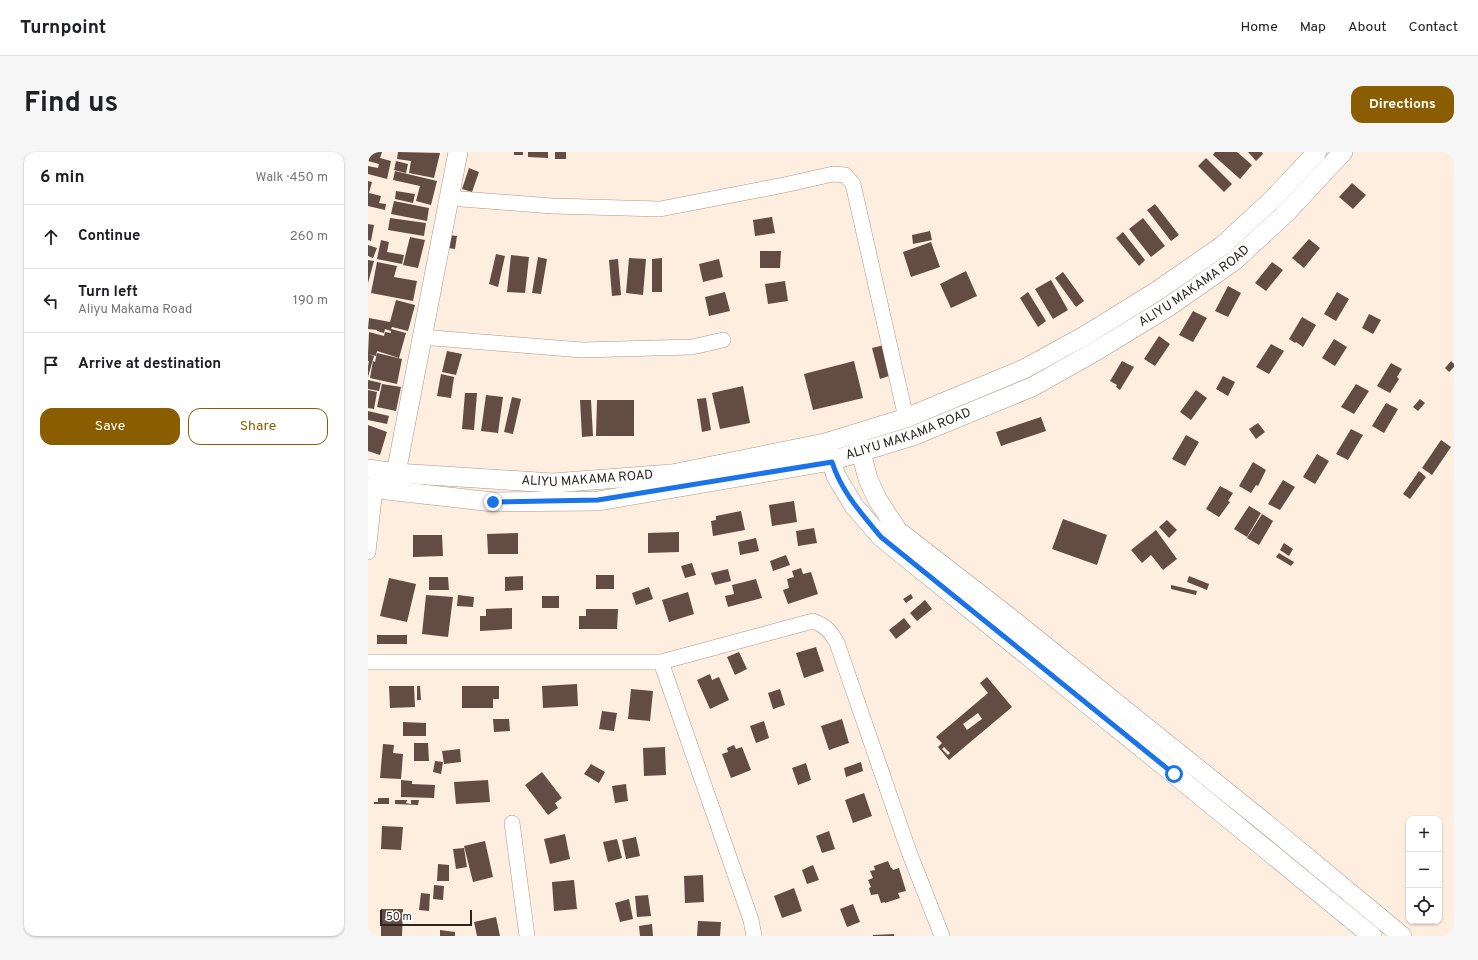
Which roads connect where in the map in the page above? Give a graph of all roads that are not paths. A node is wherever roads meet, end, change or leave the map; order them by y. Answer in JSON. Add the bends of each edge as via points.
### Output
{"nodes":[{"id":1,"x":458,"y":152,"type":"edge"},
{"id":2,"x":1318,"y":152,"type":"edge"},
{"id":3,"x":1343,"y":152,"type":"edge"},
{"id":4,"x":449,"y":198,"type":"junction"},
{"id":5,"x":421,"y":337,"type":"junction"},
{"id":6,"x":723,"y":340,"type":"dead end"},
{"id":7,"x":906,"y":418,"type":"junction"},
{"id":8,"x":856,"y":434,"type":"junction"},
{"id":9,"x":825,"y":443,"type":"junction"},
{"id":10,"x":861,"y":452,"type":"junction"},
{"id":11,"x":832,"y":462,"type":"junction"},
{"id":12,"x":368,"y":469,"type":"edge"},
{"id":13,"x":396,"y":473,"type":"junction"},
{"id":14,"x":372,"y":488,"type":"edge"},
{"id":15,"x":368,"y":552,"type":"edge"},
{"id":16,"x":368,"y":662,"type":"edge"},
{"id":17,"x":661,"y":662,"type":"junction"},
{"id":18,"x":512,"y":823,"type":"dead end"},
{"id":19,"x":527,"y":936,"type":"edge"},
{"id":20,"x":754,"y":936,"type":"edge"},
{"id":21,"x":942,"y":936,"type":"edge"},
{"id":22,"x":1372,"y":936,"type":"edge"},
{"id":23,"x":1402,"y":936,"type":"edge"}],
"edges":[{"from":1,"to":4,"type":"street"},
{"from":2,"to":7,"type":"street","name":"ALIYU MAKAMA ROAD","via":[[1274,198],[1222,246],[1157,291],[1086,335],[1024,369]]},
{"from":3,"to":10,"type":"street","name":"ALIYU MAKAMA ROAD","via":[[1287,212],[1234,261],[1168,307],[1032,386],[913,436]]},
{"from":4,"to":5,"type":"street"},
{"from":4,"to":7,"type":"street","via":[[552,206],[660,209],[784,186],[833,174],[845,175],[853,184]]},
{"from":5,"to":6,"type":"street","via":[[582,350],[692,347]]},
{"from":5,"to":13,"type":"street"},
{"from":7,"to":8,"type":"street","name":"ALIYU MAKAMA ROAD"},
{"from":8,"to":9,"type":"street","name":"ALIYU MAKAMA ROAD"},
{"from":8,"to":10,"type":"street"},
{"from":9,"to":11,"type":"street"},
{"from":9,"to":13,"type":"street","name":"ALIYU MAKAMA ROAD","via":[[672,474],[553,484]]},
{"from":10,"to":11,"type":"street","name":"ALIYU MAKAMA ROAD"},
{"from":10,"to":23,"type":"street","via":[[868,479],[877,499],[898,531],[1269,826]]},
{"from":11,"to":14,"type":"street","name":"ALIYU MAKAMA ROAD","via":[[598,500],[493,502]]},
{"from":11,"to":22,"type":"street","via":[[836,476],[854,506],[881,537]]},
{"from":12,"to":13,"type":"street","name":"ALIYU MAKAMA ROAD"},
{"from":14,"to":15,"type":"street"},
{"from":16,"to":17,"type":"street"},
{"from":17,"to":20,"type":"street","via":[[751,920]]},
{"from":17,"to":21,"type":"street","via":[[813,621],[830,631],[837,643]]},
{"from":18,"to":19,"type":"street"}]}
